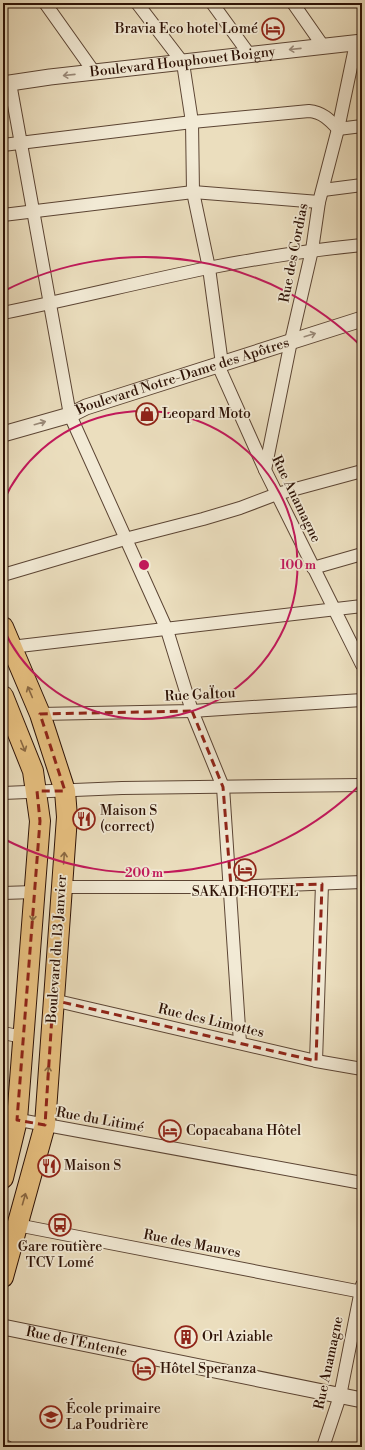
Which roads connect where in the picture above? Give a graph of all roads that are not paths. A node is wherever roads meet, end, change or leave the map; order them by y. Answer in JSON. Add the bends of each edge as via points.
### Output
{"nodes":[{"id":1,"x":45,"y":3,"type":"edge"},
{"id":2,"x":137,"y":3,"type":"edge"},
{"id":3,"x":212,"y":3,"type":"edge"},
{"id":4,"x":293,"y":3,"type":"edge"},
{"id":5,"x":359,"y":42,"type":"edge"},
{"id":6,"x":323,"y":46,"type":"junction"},
{"id":7,"x":249,"y":54,"type":"junction"},
{"id":8,"x":184,"y":62,"type":"junction"},
{"id":9,"x":94,"y":72,"type":"junction"},
{"id":10,"x":7,"y":84,"type":"edge"},
{"id":11,"x":192,"y":122,"type":"junction"},
{"id":12,"x":362,"y":126,"type":"edge"},
{"id":13,"x":338,"y":129,"type":"junction"},
{"id":14,"x":21,"y":144,"type":"junction"},
{"id":15,"x":3,"y":145,"type":"edge"},
{"id":16,"x":362,"y":185,"type":"edge"},
{"id":17,"x":323,"y":190,"type":"junction"},
{"id":18,"x":193,"y":192,"type":"junction"},
{"id":19,"x":319,"y":202,"type":"junction"},
{"id":20,"x":33,"y":212,"type":"junction"},
{"id":21,"x":3,"y":215,"type":"edge"},
{"id":22,"x":362,"y":245,"type":"edge"},
{"id":23,"x":312,"y":250,"type":"junction"},
{"id":24,"x":209,"y":268,"type":"junction"},
{"id":25,"x":50,"y":303,"type":"junction"},
{"id":26,"x":3,"y":313,"type":"edge"},
{"id":27,"x":362,"y":319,"type":"edge"},
{"id":28,"x":291,"y":341,"type":"junction"},
{"id":29,"x":220,"y":364,"type":"junction"},
{"id":30,"x":70,"y":415,"type":"junction"},
{"id":31,"x":3,"y":434,"type":"edge"},
{"id":32,"x":265,"y":470,"type":"junction"},
{"id":33,"x":362,"y":471,"type":"edge"},
{"id":34,"x":277,"y":494,"type":"junction"},
{"id":35,"x":125,"y":539,"type":"junction"},
{"id":36,"x":362,"y":554,"type":"edge"},
{"id":37,"x":313,"y":568,"type":"junction"},
{"id":38,"x":3,"y":575,"type":"edge"},
{"id":39,"x":362,"y":606,"type":"edge"},
{"id":40,"x":334,"y":609,"type":"junction"},
{"id":41,"x":3,"y":627,"type":"edge"},
{"id":42,"x":167,"y":630,"type":"junction"},
{"id":43,"x":11,"y":647,"type":"junction"},
{"id":44,"x":362,"y":665,"type":"edge"},
{"id":45,"x":362,"y":700,"type":"edge"},
{"id":46,"x":5,"y":706,"type":"edge"},
{"id":47,"x":192,"y":711,"type":"junction"},
{"id":48,"x":40,"y":714,"type":"junction"},
{"id":49,"x":362,"y":785,"type":"edge"},
{"id":50,"x":224,"y":787,"type":"junction"},
{"id":51,"x":65,"y":790,"type":"junction"},
{"id":52,"x":37,"y":791,"type":"junction"},
{"id":53,"x":3,"y":793,"type":"edge"},
{"id":54,"x":362,"y":882,"type":"edge"},
{"id":55,"x":322,"y":884,"type":"junction"},
{"id":56,"x":62,"y":887,"type":"junction"},
{"id":57,"x":230,"y":887,"type":"junction"},
{"id":58,"x":34,"y":892,"type":"junction"},
{"id":59,"x":3,"y":893,"type":"edge"},
{"id":60,"x":53,"y":1000,"type":"junction"},
{"id":61,"x":3,"y":1033,"type":"edge"},
{"id":62,"x":23,"y":1037,"type":"junction"},
{"id":63,"x":240,"y":1043,"type":"junction"},
{"id":64,"x":316,"y":1061,"type":"junction"},
{"id":65,"x":362,"y":1069,"type":"edge"},
{"id":66,"x":10,"y":1119,"type":"edge"},
{"id":67,"x":45,"y":1125,"type":"junction"},
{"id":68,"x":3,"y":1178,"type":"edge"},
{"id":69,"x":362,"y":1183,"type":"edge"},
{"id":70,"x":17,"y":1225,"type":"junction"},
{"id":71,"x":3,"y":1277,"type":"edge"},
{"id":72,"x":361,"y":1289,"type":"edge"},
{"id":73,"x":3,"y":1327,"type":"edge"},
{"id":74,"x":340,"y":1396,"type":"junction"},
{"id":75,"x":362,"y":1400,"type":"edge"},
{"id":76,"x":3,"y":1446,"type":"edge"},
{"id":77,"x":7,"y":1447,"type":"edge"},
{"id":78,"x":324,"y":1447,"type":"edge"}],
"edges":[{"from":1,"to":9,"type":"street"},
{"from":2,"to":8,"type":"street"},
{"from":3,"to":7,"type":"street"},
{"from":4,"to":6,"type":"street"},
{"from":5,"to":6,"type":"street","name":"Boulevard Houphouet Boigny"},
{"from":5,"to":13,"type":"street","name":"Rue des Cordias"},
{"from":6,"to":7,"type":"street","name":"Boulevard Houphouet Boigny","one_way":true},
{"from":7,"to":8,"type":"street","name":"Boulevard Houphouet Boigny"},
{"from":8,"to":9,"type":"street","name":"Boulevard Houphouet Boigny"},
{"from":8,"to":11,"type":"street","name":"Rue Anamagne"},
{"from":9,"to":10,"type":"street","name":"Boulevard Houphouet Boigny","one_way":true},
{"from":10,"to":14,"type":"street"},
{"from":11,"to":13,"type":"street","via":[[309,111],[330,119]]},
{"from":11,"to":14,"type":"street"},
{"from":11,"to":18,"type":"street","name":"Rue Anamagne"},
{"from":12,"to":13,"type":"street"},
{"from":13,"to":17,"type":"street","name":"Rue des Cordias"},
{"from":14,"to":15,"type":"street"},
{"from":14,"to":20,"type":"street"},
{"from":16,"to":17,"type":"street"},
{"from":17,"to":19,"type":"street","name":"Rue des Cordias"},
{"from":18,"to":19,"type":"street"},
{"from":18,"to":20,"type":"street"},
{"from":18,"to":24,"type":"street","name":"Rue Anamagne"},
{"from":19,"to":23,"type":"street","name":"Rue des Cordias"},
{"from":20,"to":21,"type":"street"},
{"from":20,"to":25,"type":"street"},
{"from":22,"to":23,"type":"street"},
{"from":23,"to":24,"type":"street"},
{"from":23,"to":28,"type":"street","name":"Rue des Cordias"},
{"from":24,"to":25,"type":"street"},
{"from":24,"to":29,"type":"street","name":"Rue Anamagne"},
{"from":25,"to":26,"type":"street"},
{"from":25,"to":30,"type":"street"},
{"from":28,"to":27,"type":"street","name":"Boulevard Notre-Dame des Apôtres","one_way":true},
{"from":28,"to":29,"type":"street","name":"Boulevard Notre-Dame des Apôtres"},
{"from":28,"to":32,"type":"street","name":"Rue des Cordias"},
{"from":29,"to":30,"type":"street","name":"Boulevard Notre-Dame des Apôtres"},
{"from":29,"to":32,"type":"street","name":"Rue Anamagne"},
{"from":31,"to":30,"type":"street","name":"Boulevard Notre-Dame des Apôtres","one_way":true},
{"from":30,"to":35,"type":"street"},
{"from":32,"to":34,"type":"street","name":"Rue Anamagne"},
{"from":33,"to":34,"type":"street"},
{"from":34,"to":35,"type":"street","via":[[210,516]]},
{"from":34,"to":37,"type":"street","name":"Rue Anamagne"},
{"from":35,"to":38,"type":"street"},
{"from":35,"to":42,"type":"street"},
{"from":36,"to":37,"type":"street"},
{"from":37,"to":40,"type":"street","name":"Rue Anamagne"},
{"from":39,"to":40,"type":"street"},
{"from":40,"to":42,"type":"street"},
{"from":40,"to":44,"type":"street","name":"Rue Anamagne"},
{"from":41,"to":43,"type":"highway","name":"Boulevard du 13 Janvier"},
{"from":42,"to":43,"type":"street"},
{"from":42,"to":47,"type":"street"},
{"from":48,"to":43,"type":"highway","name":"Boulevard du 13 Janvier","one_way":true},
{"from":45,"to":47,"type":"street","name":"Rue GaÏtou"},
{"from":46,"to":52,"type":"highway","name":"Boulevard du 13 Janvier","one_way":true,"via":[[33,771]]},
{"from":47,"to":48,"type":"street","name":"Rue GaÏtou"},
{"from":47,"to":50,"type":"street"},
{"from":48,"to":51,"type":"highway","name":"Boulevard du 13 Janvier"},
{"from":49,"to":50,"type":"street"},
{"from":50,"to":51,"type":"street"},
{"from":50,"to":57,"type":"street"},
{"from":51,"to":52,"type":"street"},
{"from":56,"to":51,"type":"highway","name":"Boulevard du 13 Janvier","one_way":true,"via":[[67,817]]},
{"from":52,"to":53,"type":"street"},
{"from":52,"to":58,"type":"highway","name":"Boulevard du 13 Janvier","via":[[40,821]]},
{"from":54,"to":55,"type":"street"},
{"from":55,"to":57,"type":"street"},
{"from":55,"to":64,"type":"street"},
{"from":56,"to":57,"type":"street"},
{"from":56,"to":60,"type":"highway","name":"Boulevard du 13 Janvier"},
{"from":57,"to":63,"type":"street"},
{"from":58,"to":59,"type":"street"},
{"from":58,"to":62,"type":"highway","name":"Boulevard du 13 Janvier","one_way":true},
{"from":60,"to":63,"type":"street","name":"Rue des Limottes"},
{"from":67,"to":60,"type":"highway","name":"Boulevard du 13 Janvier","one_way":true},
{"from":61,"to":62,"type":"street"},
{"from":62,"to":66,"type":"highway","name":"Boulevard du 13 Janvier"},
{"from":63,"to":64,"type":"street","name":"Rue des Limottes"},
{"from":64,"to":65,"type":"street","name":"Rue des Limottes"},
{"from":66,"to":67,"type":"street","name":"Rue du Litimé"},
{"from":66,"to":68,"type":"highway","name":"Boulevard du 13 Janvier"},
{"from":67,"to":69,"type":"street","name":"Rue du Litimé"},
{"from":70,"to":67,"type":"highway","name":"Boulevard du 13 Janvier","one_way":true},
{"from":70,"to":71,"type":"highway","name":"Boulevard du 13 Janvier"},
{"from":70,"to":72,"type":"street","name":"Rue des Mauves"},
{"from":72,"to":74,"type":"street","name":"Rue Anamagne"},
{"from":73,"to":74,"type":"street","name":"Rue de l'Entente"},
{"from":74,"to":75,"type":"street","name":"Rue de l'Entente"},
{"from":74,"to":78,"type":"street","name":"Rue Anamagne"},
{"from":76,"to":77,"type":"street"}]}
